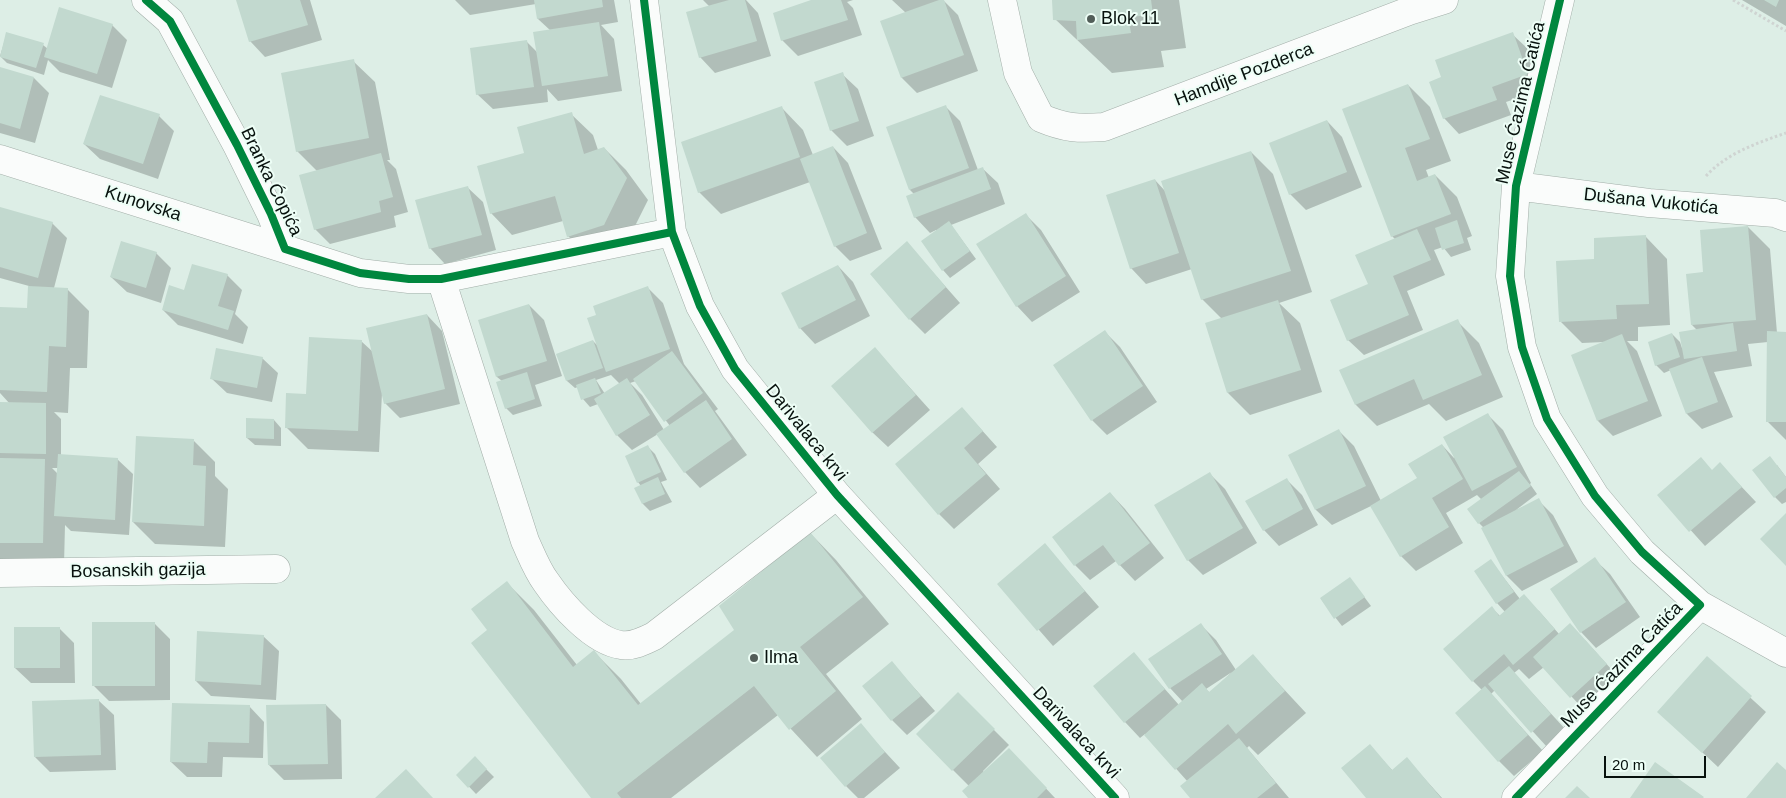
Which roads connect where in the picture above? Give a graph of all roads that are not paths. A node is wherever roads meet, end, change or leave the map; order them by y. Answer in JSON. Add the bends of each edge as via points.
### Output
{"nodes":[{"id":1,"x":146,"y":0,"type":"edge"},
{"id":2,"x":644,"y":0,"type":"edge"},
{"id":3,"x":1002,"y":0,"type":"edge"},
{"id":4,"x":1444,"y":0,"type":"edge"},
{"id":5,"x":1560,"y":0,"type":"edge"},
{"id":6,"x":0,"y":159,"type":"edge"},
{"id":7,"x":1516,"y":186,"type":"junction"},
{"id":8,"x":1786,"y":217,"type":"edge"},
{"id":9,"x":672,"y":232,"type":"junction"},
{"id":10,"x":285,"y":249,"type":"junction"},
{"id":11,"x":441,"y":279,"type":"junction"},
{"id":12,"x":837,"y":495,"type":"junction"},
{"id":13,"x":276,"y":569,"type":"dead end"},
{"id":14,"x":0,"y":573,"type":"edge"},
{"id":15,"x":1700,"y":605,"type":"junction"},
{"id":16,"x":1786,"y":653,"type":"edge"},
{"id":17,"x":1115,"y":798,"type":"edge"},
{"id":18,"x":1516,"y":798,"type":"edge"}],
"edges":[{"from":1,"to":10,"type":"street","name":"Branka Ćopića","via":[[170,21],[237,145]]},
{"from":2,"to":9,"type":"street","name":"Darivalaca krvi"},
{"from":3,"to":4,"type":"street","name":"Hamdije Pozderca","via":[[1018,73],[1041,118],[1062,127],[1081,129],[1104,127]]},
{"from":5,"to":7,"type":"street","name":"Muse Ćazima Ćatića"},
{"from":6,"to":10,"type":"street","name":"Kunovska"},
{"from":7,"to":8,"type":"street","name":"Dušana Vukotića"},
{"from":7,"to":15,"type":"street","name":"Muse Ćazima Ćatića","via":[[1510,276],[1522,348],[1547,418],[1595,496],[1642,552]]},
{"from":9,"to":11,"type":"street","name":"Branka Ćopića"},
{"from":9,"to":12,"type":"street","name":"Darivalaca krvi","via":[[700,306],[735,369]]},
{"from":10,"to":11,"type":"street","name":"Branka Ćopića","via":[[360,273]]},
{"from":11,"to":12,"type":"street","via":[[525,541],[545,582],[586,627],[607,642],[623,646],[654,636]]},
{"from":12,"to":17,"type":"street","name":"Darivalaca krvi"},
{"from":13,"to":14,"type":"street","name":"Bosanskih gazija"},
{"from":15,"to":16,"type":"street"},
{"from":15,"to":18,"type":"street","name":"Muse Ćazima Ćatića"}]}
